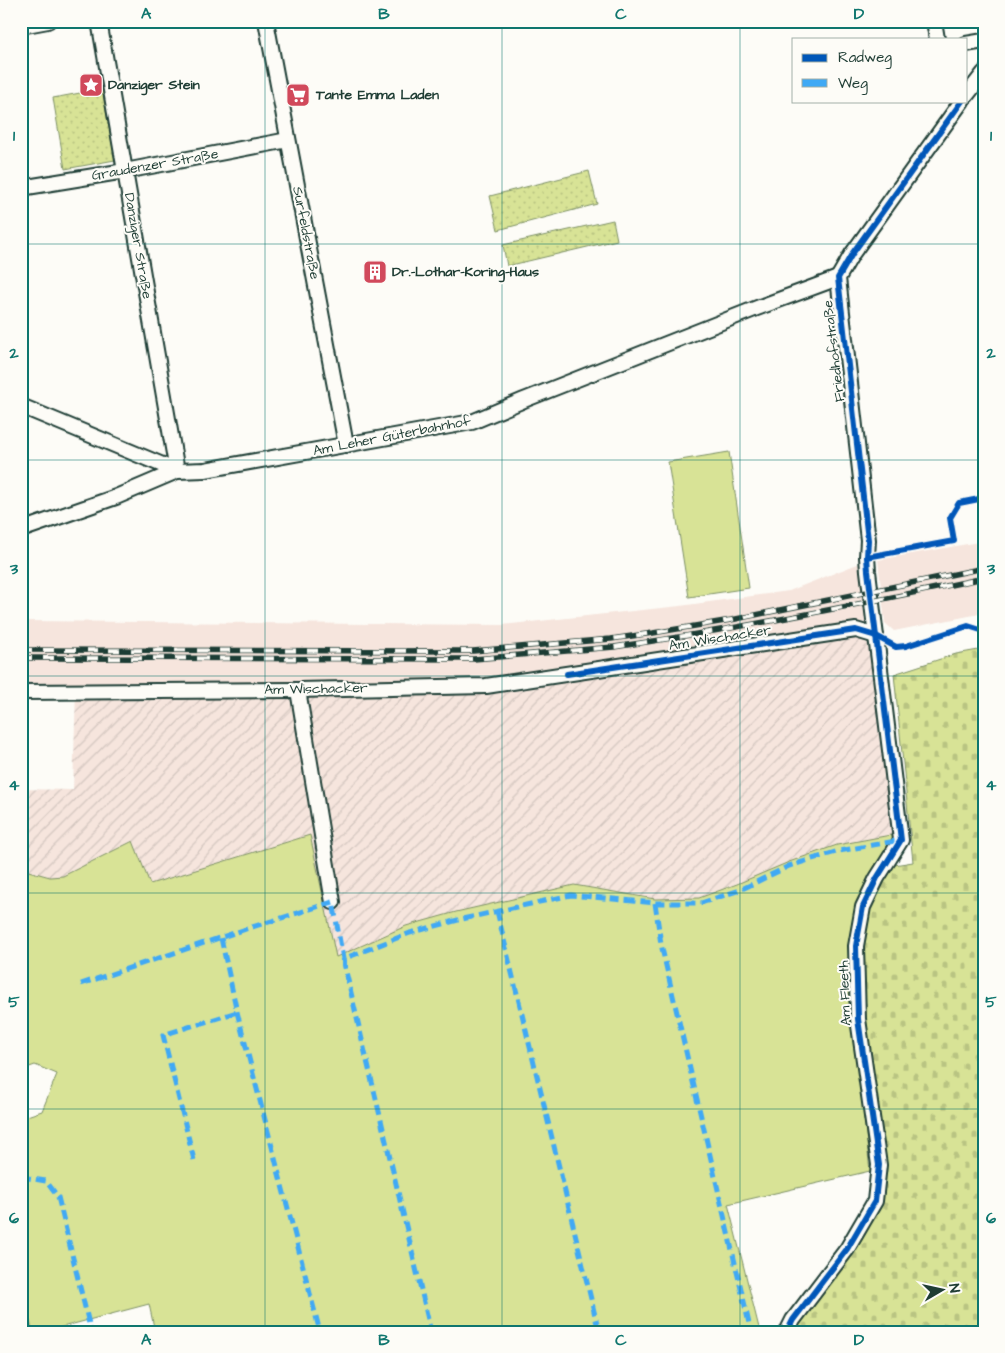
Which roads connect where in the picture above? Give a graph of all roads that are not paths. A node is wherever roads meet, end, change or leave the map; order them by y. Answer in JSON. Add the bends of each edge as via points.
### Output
{"nodes":[{"id":1,"x":48,"y":21,"type":"edge"},
{"id":2,"x":100,"y":21,"type":"edge"},
{"id":3,"x":266,"y":21,"type":"edge"},
{"id":4,"x":934,"y":21,"type":"edge"},
{"id":5,"x":21,"y":26,"type":"edge"},
{"id":6,"x":937,"y":38,"type":"edge"},
{"id":7,"x":984,"y":41,"type":"edge"},
{"id":8,"x":968,"y":44,"type":"edge"},
{"id":9,"x":984,"y":73,"type":"edge"},
{"id":10,"x":968,"y":93,"type":"edge"},
{"id":11,"x":951,"y":108,"type":"edge"},
{"id":12,"x":288,"y":140,"type":"junction"},
{"id":13,"x":125,"y":172,"type":"junction"},
{"id":14,"x":21,"y":188,"type":"edge"},
{"id":15,"x":838,"y":278,"type":"junction"},
{"id":16,"x":21,"y":406,"type":"edge"},
{"id":17,"x":346,"y":445,"type":"junction"},
{"id":18,"x":177,"y":471,"type":"junction"},
{"id":19,"x":21,"y":530,"type":"edge"},
{"id":20,"x":876,"y":636,"type":"junction"},
{"id":21,"x":298,"y":690,"type":"junction"},
{"id":22,"x":21,"y":692,"type":"edge"},
{"id":23,"x":333,"y":902,"type":"dead end"},
{"id":24,"x":21,"y":1326,"type":"edge"},
{"id":25,"x":23,"y":1332,"type":"edge"},
{"id":26,"x":786,"y":1332,"type":"edge"}],
"edges":[{"from":1,"to":5,"type":"street"},
{"from":2,"to":13,"type":"street","name":"Danziger Straße"},
{"from":3,"to":12,"type":"street","name":"Surfeldstraße"},
{"from":4,"to":6,"type":"street"},
{"from":7,"to":8,"type":"street"},
{"from":9,"to":10,"type":"street"},
{"from":11,"to":15,"type":"street"},
{"from":12,"to":13,"type":"street","name":"Graudenzer Straße"},
{"from":12,"to":17,"type":"street","name":"Surfeldstraße"},
{"from":13,"to":14,"type":"street","name":"Graudenzer Straße"},
{"from":13,"to":18,"type":"street","name":"Danziger Straße"},
{"from":15,"to":17,"type":"street","name":"Am Leher Güterbahnhof","via":[[472,422]]},
{"from":15,"to":20,"type":"street","name":"Friedhofstraße"},
{"from":16,"to":18,"type":"street"},
{"from":17,"to":18,"type":"street","name":"Am Leher Güterbahnhof","via":[[205,470]]},
{"from":18,"to":19,"type":"street","name":"Am Leher Güterbahnhof","via":[[116,497]]},
{"from":20,"to":21,"type":"street","name":"Am Wischacker","via":[[856,630],[486,686]]},
{"from":20,"to":26,"type":"street","name":"Am Fleeth","via":[[901,840],[863,907],[856,946],[858,1019],[879,1165],[876,1201],[847,1249]]},
{"from":21,"to":22,"type":"street","name":"Am Wischacker"},
{"from":21,"to":23,"type":"street"},
{"from":24,"to":25,"type":"street"}]}
